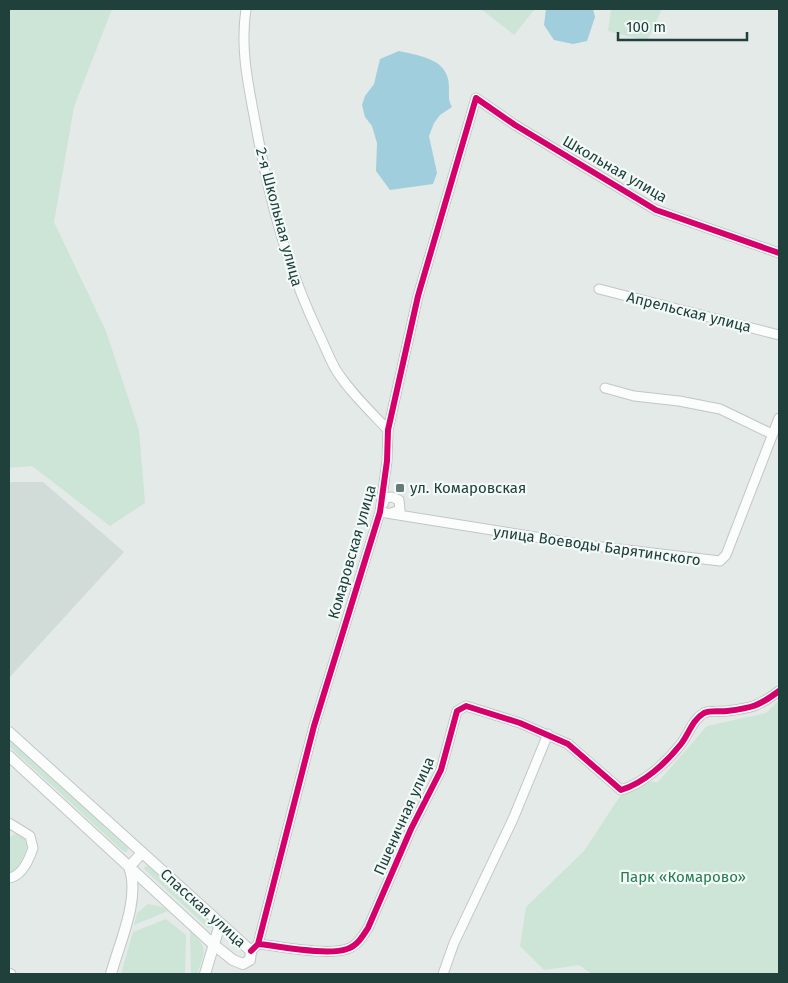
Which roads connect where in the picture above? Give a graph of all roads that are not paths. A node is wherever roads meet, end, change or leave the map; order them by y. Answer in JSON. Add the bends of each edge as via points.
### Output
{"nodes":[{"id":1,"x":246,"y":9,"type":"edge"},
{"id":2,"x":476,"y":98,"type":"joint"},
{"id":3,"x":779,"y":253,"type":"edge"},
{"id":4,"x":599,"y":289,"type":"dead end"},
{"id":5,"x":779,"y":335,"type":"edge"},
{"id":6,"x":605,"y":388,"type":"dead end"},
{"id":7,"x":779,"y":418,"type":"edge"},
{"id":8,"x":388,"y":430,"type":"junction"},
{"id":9,"x":772,"y":434,"type":"junction"},
{"id":10,"x":380,"y":510,"type":"junction"},
{"id":11,"x":391,"y":513,"type":"junction"},
{"id":12,"x":779,"y":691,"type":"edge"},
{"id":13,"x":9,"y":732,"type":"edge"},
{"id":14,"x":548,"y":734,"type":"junction"},
{"id":15,"x":9,"y":756,"type":"edge"},
{"id":16,"x":10,"y":826,"type":"edge"},
{"id":17,"x":142,"y":853,"type":"junction"},
{"id":18,"x":129,"y":866,"type":"junction"},
{"id":19,"x":9,"y":878,"type":"edge"},
{"id":20,"x":220,"y":924,"type":"junction"},
{"id":21,"x":214,"y":945,"type":"junction"},
{"id":22,"x":254,"y":948,"type":"junction"},
{"id":23,"x":110,"y":974,"type":"edge"},
{"id":24,"x":205,"y":974,"type":"edge"},
{"id":25,"x":443,"y":974,"type":"edge"}],
"edges":[{"from":1,"to":8,"type":"street","name":"2-я Школьная улица","via":[[243,56],[263,168],[302,299],[336,369],[359,400]]},
{"from":2,"to":3,"type":"street","name":"Школьная улица","via":[[656,210]]},
{"from":2,"to":8,"type":"street","name":"Комаровская улица","via":[[418,296]]},
{"from":4,"to":5,"type":"street","name":"Апрельская улица"},
{"from":6,"to":9,"type":"street","via":[[634,396],[720,409]]},
{"from":7,"to":9,"type":"street","name":"улица Воеводы Барятинского"},
{"from":8,"to":10,"type":"street","name":"Комаровская улица","via":[[388,462]]},
{"from":9,"to":11,"type":"street","name":"улица Воеводы Барятинского","via":[[726,555],[720,561],[585,545]]},
{"from":10,"to":11,"type":"street","name":"улица Воеводы Барятинского"},
{"from":10,"to":11,"type":"street","via":[[385,498],[392,497],[399,500],[400,510]]},
{"from":10,"to":22,"type":"street","name":"Комаровская улица","via":[[314,726]]},
{"from":12,"to":14,"type":"street","name":"Пшеничная улица","via":[[760,705],[725,712],[705,712],[694,721],[681,744],[637,785],[621,790],[568,744]]},
{"from":13,"to":17,"type":"street","name":"Спасская улица"},
{"from":14,"to":22,"type":"street","name":"Пшеничная улица","via":[[485,710],[466,706],[457,711],[441,770],[361,940],[347,949],[324,951]]},
{"from":14,"to":25,"type":"street"},
{"from":15,"to":18,"type":"street","name":"Спасская улица"},
{"from":16,"to":19,"type":"street","via":[[30,836],[33,848],[22,871]]},
{"from":17,"to":18,"type":"street"},
{"from":17,"to":20,"type":"street","name":"Спасская улица"},
{"from":18,"to":21,"type":"street","name":"Спасская улица"},
{"from":18,"to":23,"type":"street","via":[[133,877],[130,907]]},
{"from":20,"to":21,"type":"street"},
{"from":20,"to":22,"type":"street","name":"Спасская улица"},
{"from":21,"to":22,"type":"street","name":"Спасская улица","via":[[243,964],[250,960]]},
{"from":21,"to":24,"type":"street"}]}
